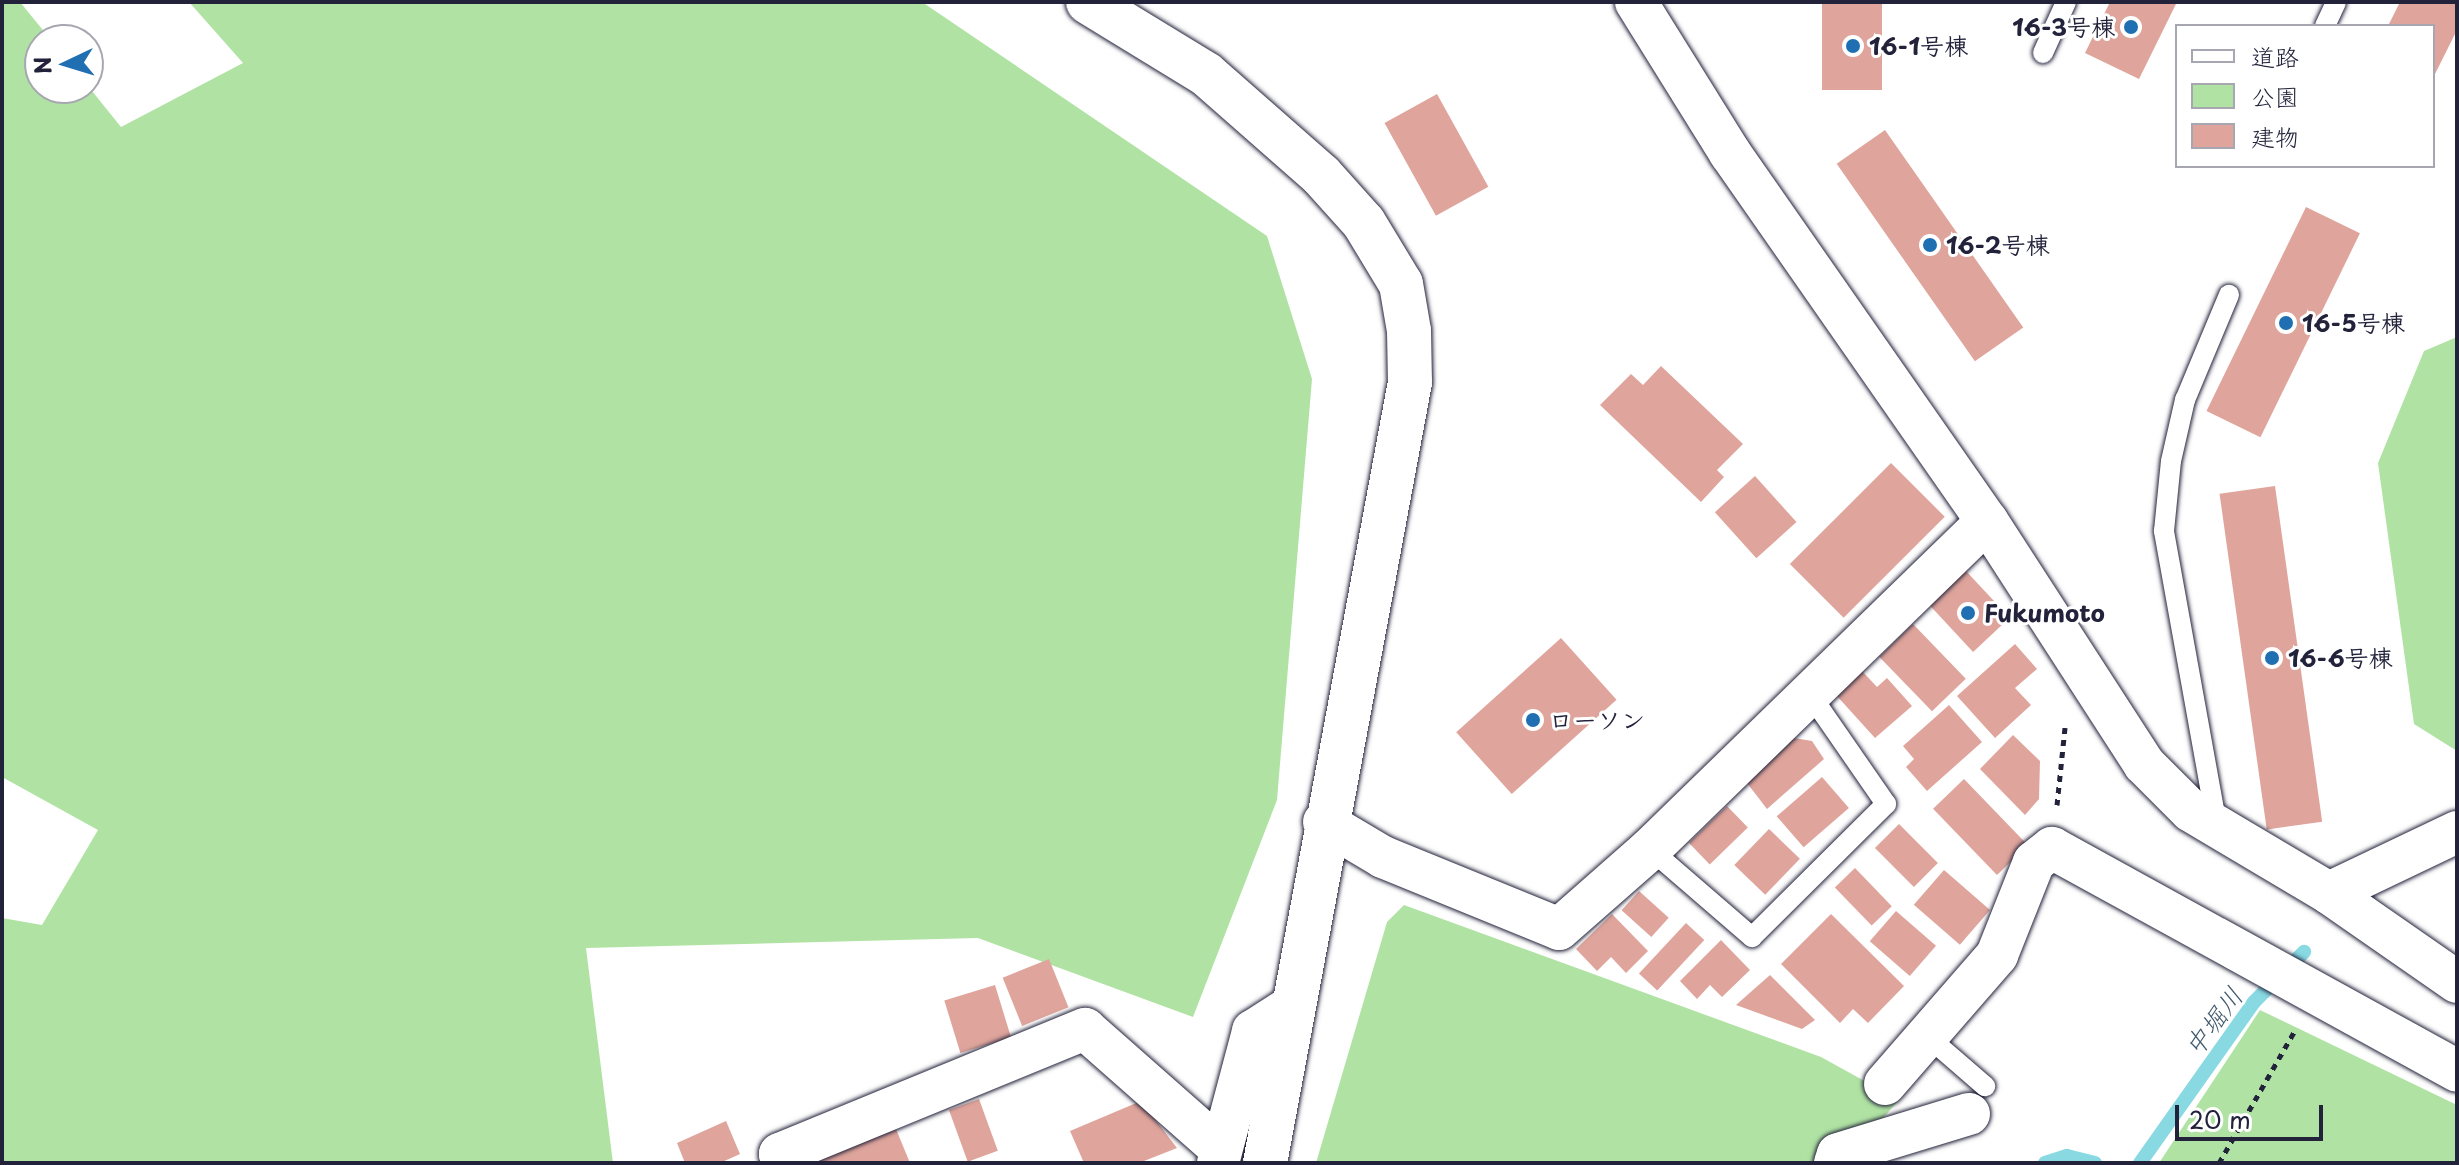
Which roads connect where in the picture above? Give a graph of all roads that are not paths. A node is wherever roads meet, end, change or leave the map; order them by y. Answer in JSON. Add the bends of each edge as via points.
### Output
{"nodes":[{"id":1,"x":1636,"y":2,"type":"edge"},
{"id":2,"x":2066,"y":2,"type":"edge"},
{"id":3,"x":2336,"y":2,"type":"edge"},
{"id":4,"x":1100,"y":5,"type":"edge"},
{"id":5,"x":2326,"y":24,"type":"edge"},
{"id":6,"x":2043,"y":53,"type":"dead end"},
{"id":7,"x":2229,"y":295,"type":"dead end"},
{"id":8,"x":1987,"y":521,"type":"junction"},
{"id":9,"x":1809,"y":693,"type":"junction"},
{"id":10,"x":1324,"y":822,"type":"junction"},
{"id":11,"x":2217,"y":826,"type":"junction"},
{"id":12,"x":2457,"y":832,"type":"edge"},
{"id":13,"x":1650,"y":849,"type":"junction"},
{"id":14,"x":2329,"y":893,"type":"junction"},
{"id":15,"x":2457,"y":982,"type":"edge"},
{"id":16,"x":1295,"y":1004,"type":"junction"},
{"id":17,"x":1927,"y":1036,"type":"junction"},
{"id":18,"x":2457,"y":1071,"type":"edge"},
{"id":19,"x":1885,"y":1084,"type":"dead end"},
{"id":20,"x":1977,"y":1100,"type":"joint"},
{"id":21,"x":1217,"y":1159,"type":"edge"},
{"id":22,"x":784,"y":1163,"type":"edge"},
{"id":23,"x":1265,"y":1163,"type":"edge"},
{"id":24,"x":1835,"y":1163,"type":"edge"}],
"edges":[{"from":1,"to":8,"type":"street","via":[[1730,153]]},
{"from":2,"to":6,"type":"lane"},
{"from":3,"to":5,"type":"lane"},
{"from":4,"to":10,"type":"street","via":[[1206,74],[1321,175],[1364,223],[1401,284],[1410,382]]},
{"from":7,"to":11,"type":"lane","via":[[2185,400],[2171,461],[2164,531]]},
{"from":8,"to":9,"type":"street"},
{"from":8,"to":11,"type":"street","via":[[2144,764],[2191,811]]},
{"from":9,"to":13,"type":"street"},
{"from":9,"to":13,"type":"lane","via":[[1886,804],[1752,937]]},
{"from":10,"to":13,"type":"street","via":[[1383,857],[1559,929]]},
{"from":10,"to":16,"type":"street"},
{"from":11,"to":14,"type":"street"},
{"from":12,"to":14,"type":"street"},
{"from":14,"to":15,"type":"street"},
{"from":16,"to":21,"type":"street","via":[[1253,1031]]},
{"from":16,"to":23,"type":"street"},
{"from":17,"to":18,"type":"street","via":[[1997,955],[2034,862],[2052,848]]},
{"from":17,"to":19,"type":"street"},
{"from":17,"to":20,"type":"lane"},
{"from":20,"to":24,"type":"street","via":[[1838,1154]]},
{"from":21,"to":22,"type":"street","via":[[1085,1029],[780,1154]]}]}
